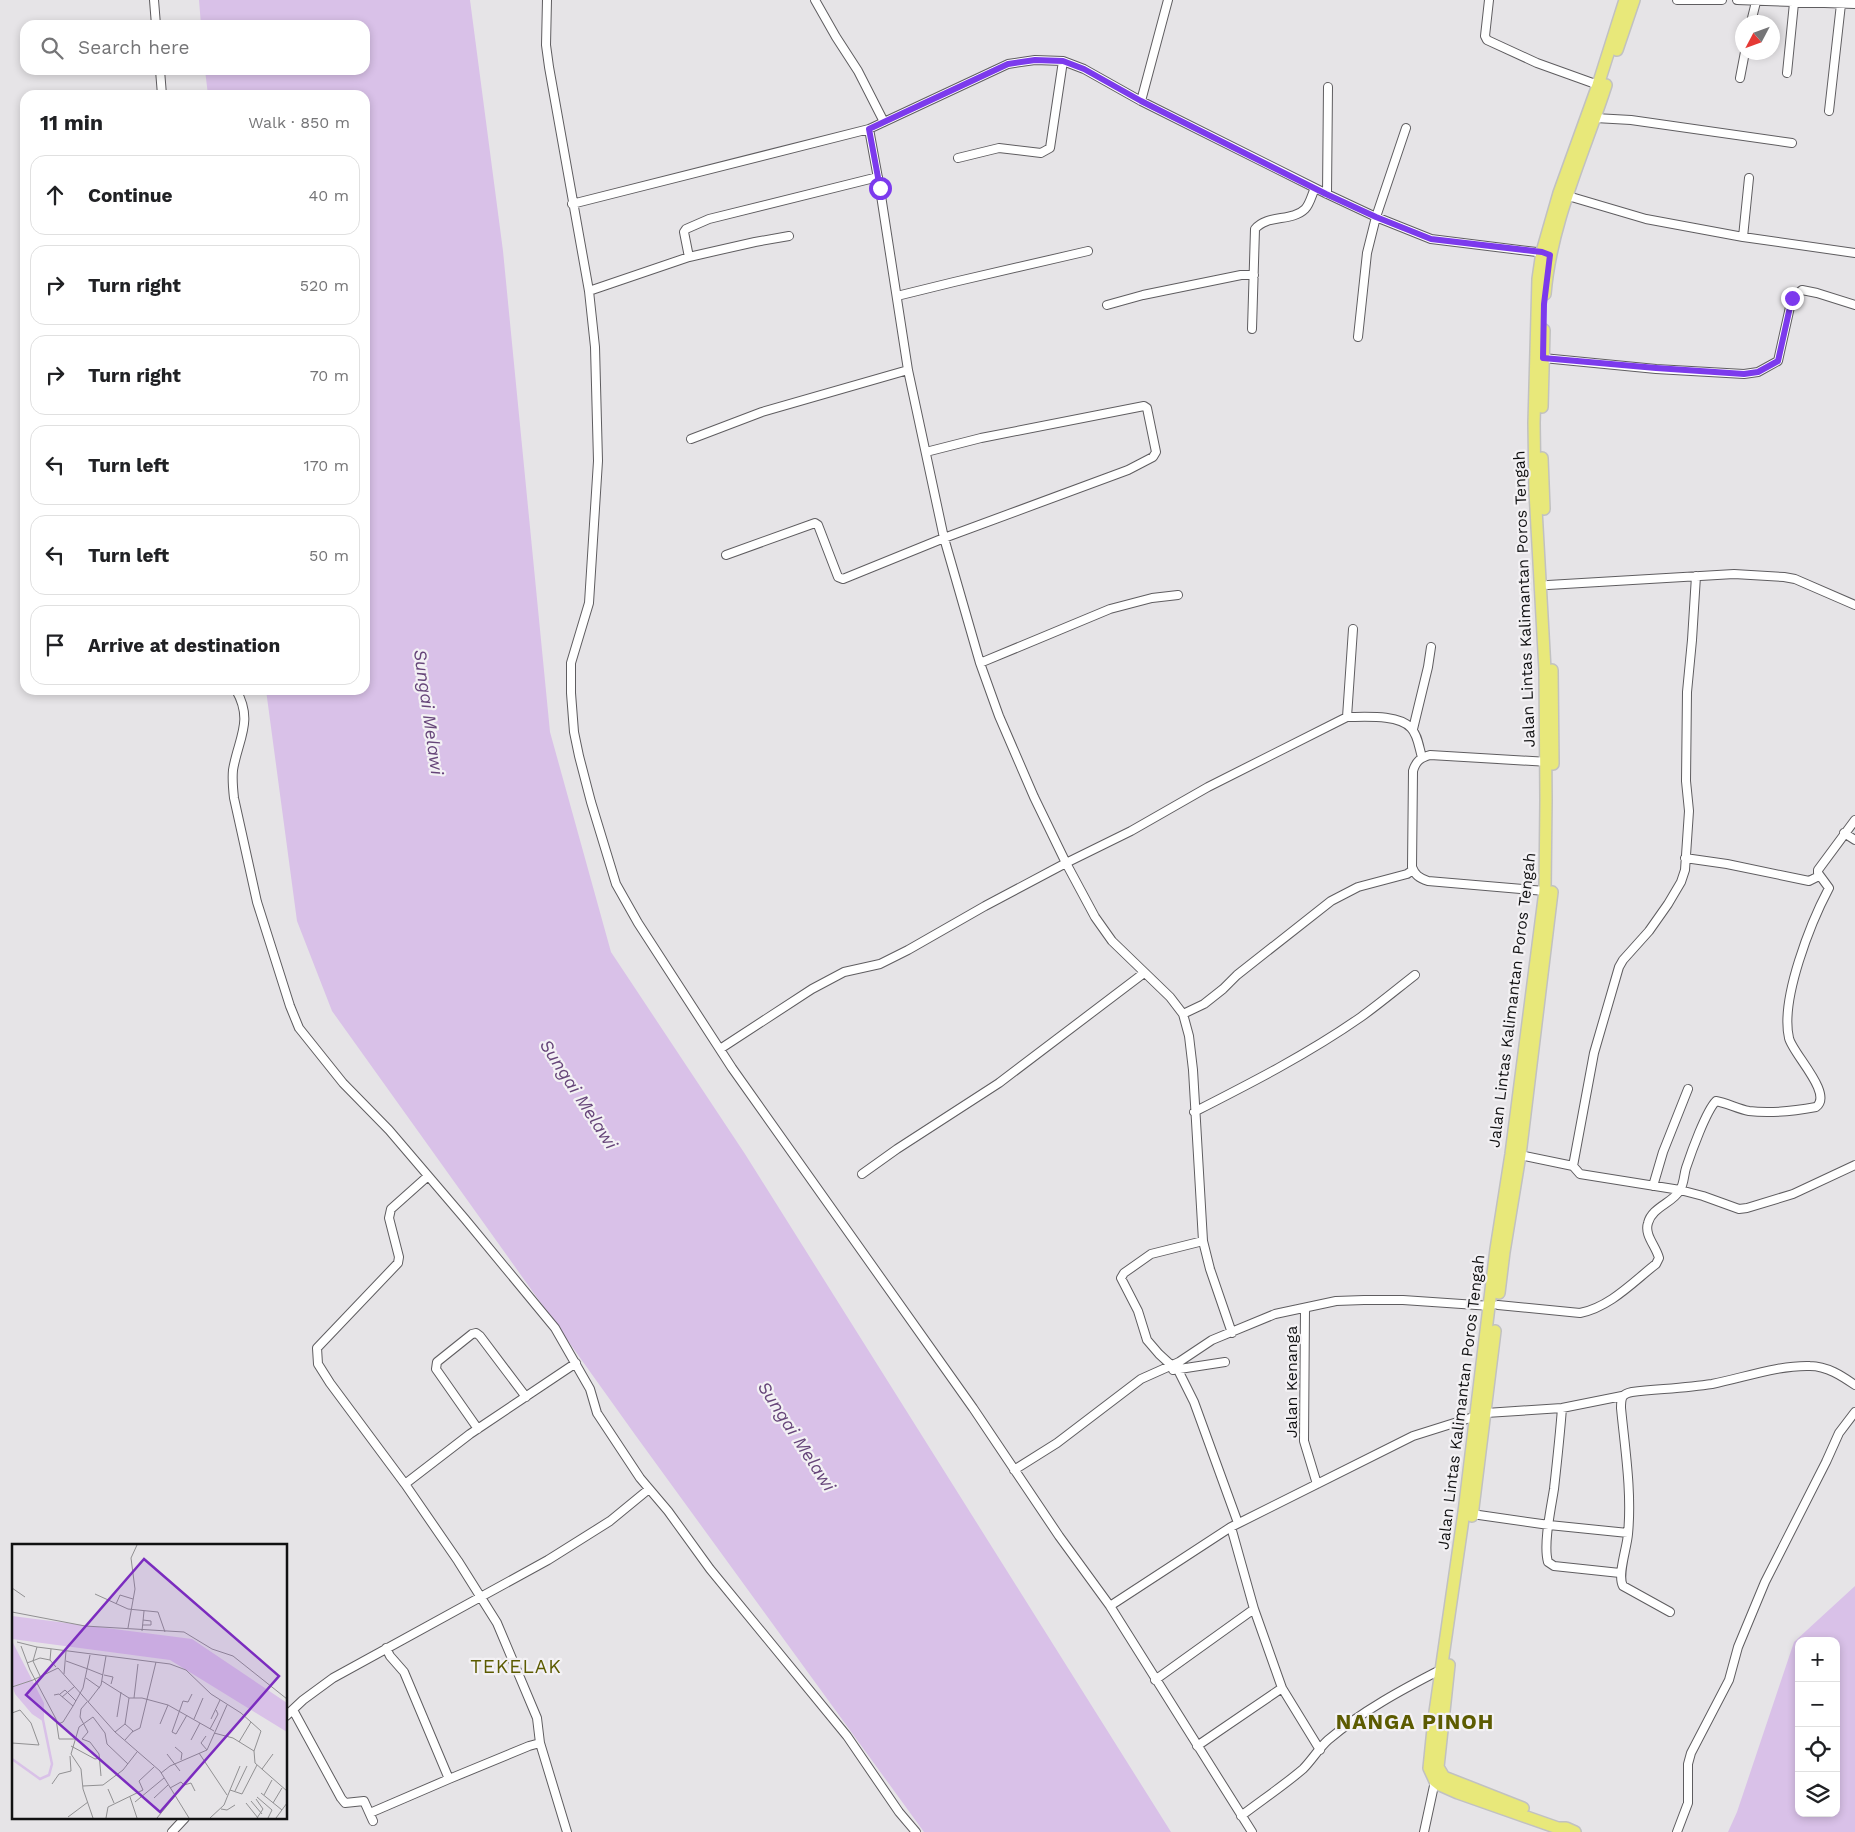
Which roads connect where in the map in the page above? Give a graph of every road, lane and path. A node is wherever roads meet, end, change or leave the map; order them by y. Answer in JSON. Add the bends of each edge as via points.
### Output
{"nodes":[{"id":1,"x":154,"y":0,"type":"edge"},
{"id":2,"x":547,"y":0,"type":"edge"},
{"id":3,"x":815,"y":0,"type":"edge"},
{"id":4,"x":1168,"y":0,"type":"edge"},
{"id":5,"x":1489,"y":0,"type":"edge"},
{"id":6,"x":1625,"y":0,"type":"edge"},
{"id":7,"x":1634,"y":0,"type":"edge"},
{"id":8,"x":1677,"y":0,"type":"edge"},
{"id":9,"x":1722,"y":0,"type":"edge"},
{"id":10,"x":1737,"y":0,"type":"edge"},
{"id":11,"x":1756,"y":2,"type":"junction"},
{"id":12,"x":1794,"y":3,"type":"junction"},
{"id":13,"x":1841,"y":4,"type":"junction"},
{"id":14,"x":1855,"y":4,"type":"edge"},
{"id":15,"x":1753,"y":15,"type":"edge"},
{"id":16,"x":156,"y":20,"type":"edge"},
{"id":17,"x":1743,"y":60,"type":"edge"},
{"id":18,"x":1063,"y":61,"type":"junction"},
{"id":19,"x":1787,"y":73,"type":"dead end"},
{"id":20,"x":160,"y":75,"type":"edge"},
{"id":21,"x":1740,"y":78,"type":"dead end"},
{"id":22,"x":1601,"y":86,"type":"junction"},
{"id":23,"x":1328,"y":87,"type":"dead end"},
{"id":24,"x":162,"y":90,"type":"edge"},
{"id":25,"x":1141,"y":101,"type":"junction"},
{"id":26,"x":1829,"y":111,"type":"dead end"},
{"id":27,"x":1595,"y":118,"type":"junction"},
{"id":28,"x":884,"y":122,"type":"junction"},
{"id":29,"x":1406,"y":128,"type":"dead end"},
{"id":30,"x":869,"y":129,"type":"junction"},
{"id":31,"x":1792,"y":143,"type":"dead end"},
{"id":32,"x":958,"y":158,"type":"dead end"},
{"id":33,"x":878,"y":177,"type":"junction"},
{"id":34,"x":1749,"y":178,"type":"dead end"},
{"id":35,"x":1315,"y":188,"type":"junction"},
{"id":36,"x":1326,"y":194,"type":"junction"},
{"id":37,"x":1568,"y":196,"type":"junction"},
{"id":38,"x":572,"y":204,"type":"junction"},
{"id":39,"x":1376,"y":217,"type":"junction"},
{"id":40,"x":788,"y":236,"type":"dead end"},
{"id":41,"x":1743,"y":237,"type":"junction"},
{"id":42,"x":1088,"y":251,"type":"dead end"},
{"id":43,"x":1855,"y":253,"type":"edge"},
{"id":44,"x":1546,"y":254,"type":"junction"},
{"id":45,"x":689,"y":257,"type":"junction"},
{"id":46,"x":1254,"y":275,"type":"junction"},
{"id":47,"x":588,"y":291,"type":"junction"},
{"id":48,"x":897,"y":296,"type":"junction"},
{"id":49,"x":1107,"y":305,"type":"dead end"},
{"id":50,"x":1855,"y":305,"type":"edge"},
{"id":51,"x":1252,"y":329,"type":"dead end"},
{"id":52,"x":1358,"y":337,"type":"dead end"},
{"id":53,"x":1543,"y":358,"type":"junction"},
{"id":54,"x":908,"y":370,"type":"junction"},
{"id":55,"x":691,"y":438,"type":"dead end"},
{"id":56,"x":926,"y":452,"type":"junction"},
{"id":57,"x":944,"y":538,"type":"junction"},
{"id":58,"x":726,"y":555,"type":"dead end"},
{"id":59,"x":1696,"y":576,"type":"junction"},
{"id":60,"x":1548,"y":585,"type":"junction"},
{"id":61,"x":1178,"y":595,"type":"dead end"},
{"id":62,"x":1855,"y":605,"type":"edge"},
{"id":63,"x":1353,"y":628,"type":"dead end"},
{"id":64,"x":1431,"y":647,"type":"dead end"},
{"id":65,"x":980,"y":662,"type":"junction"},
{"id":66,"x":239,"y":695,"type":"edge"},
{"id":67,"x":1347,"y":717,"type":"junction"},
{"id":68,"x":1413,"y":729,"type":"junction"},
{"id":69,"x":1422,"y":758,"type":"junction"},
{"id":70,"x":1549,"y":762,"type":"junction"},
{"id":71,"x":1855,"y":820,"type":"edge"},
{"id":72,"x":1844,"y":833,"type":"junction"},
{"id":73,"x":1855,"y":840,"type":"edge"},
{"id":74,"x":1685,"y":858,"type":"junction"},
{"id":75,"x":1066,"y":863,"type":"junction"},
{"id":76,"x":1413,"y":870,"type":"junction"},
{"id":77,"x":1820,"y":876,"type":"junction"},
{"id":78,"x":1545,"y":891,"type":"junction"},
{"id":79,"x":1144,"y":973,"type":"junction"},
{"id":80,"x":1415,"y":975,"type":"dead end"},
{"id":81,"x":1183,"y":1014,"type":"junction"},
{"id":82,"x":720,"y":1049,"type":"junction"},
{"id":83,"x":1688,"y":1089,"type":"dead end"},
{"id":84,"x":1194,"y":1112,"type":"junction"},
{"id":85,"x":1520,"y":1154,"type":"junction"},
{"id":86,"x":1855,"y":1165,"type":"edge"},
{"id":87,"x":1573,"y":1166,"type":"junction"},
{"id":88,"x":862,"y":1174,"type":"dead end"},
{"id":89,"x":428,"y":1176,"type":"junction"},
{"id":90,"x":1653,"y":1186,"type":"junction"},
{"id":91,"x":1680,"y":1190,"type":"junction"},
{"id":92,"x":1203,"y":1241,"type":"junction"},
{"id":93,"x":1494,"y":1306,"type":"junction"},
{"id":94,"x":1305,"y":1308,"type":"junction"},
{"id":95,"x":1232,"y":1333,"type":"junction"},
{"id":96,"x":1225,"y":1362,"type":"dead end"},
{"id":97,"x":576,"y":1363,"type":"junction"},
{"id":98,"x":1178,"y":1366,"type":"junction"},
{"id":99,"x":1855,"y":1386,"type":"edge"},
{"id":100,"x":1622,"y":1396,"type":"junction"},
{"id":101,"x":526,"y":1397,"type":"junction"},
{"id":102,"x":1562,"y":1408,"type":"junction"},
{"id":103,"x":1855,"y":1412,"type":"edge"},
{"id":104,"x":1481,"y":1415,"type":"junction"},
{"id":105,"x":478,"y":1429,"type":"junction"},
{"id":106,"x":1014,"y":1470,"type":"junction"},
{"id":107,"x":405,"y":1484,"type":"junction"},
{"id":108,"x":1317,"y":1484,"type":"junction"},
{"id":109,"x":649,"y":1489,"type":"junction"},
{"id":110,"x":1472,"y":1514,"type":"junction"},
{"id":111,"x":1234,"y":1525,"type":"junction"},
{"id":112,"x":1549,"y":1525,"type":"junction"},
{"id":113,"x":1628,"y":1533,"type":"junction"},
{"id":114,"x":1620,"y":1573,"type":"junction"},
{"id":115,"x":480,"y":1596,"type":"junction"},
{"id":116,"x":1110,"y":1606,"type":"junction"},
{"id":117,"x":1254,"y":1609,"type":"junction"},
{"id":118,"x":1670,"y":1612,"type":"dead end"},
{"id":119,"x":386,"y":1648,"type":"junction"},
{"id":120,"x":1445,"y":1668,"type":"junction"},
{"id":121,"x":1155,"y":1680,"type":"junction"},
{"id":122,"x":1282,"y":1688,"type":"junction"},
{"id":123,"x":293,"y":1710,"type":"junction"},
{"id":124,"x":288,"y":1714,"type":"edge"},
{"id":125,"x":540,"y":1743,"type":"junction"},
{"id":126,"x":1197,"y":1746,"type":"junction"},
{"id":127,"x":1320,"y":1750,"type":"junction"},
{"id":128,"x":449,"y":1779,"type":"junction"},
{"id":129,"x":1435,"y":1781,"type":"junction"},
{"id":130,"x":1241,"y":1816,"type":"junction"},
{"id":131,"x":183,"y":1820,"type":"edge"},
{"id":132,"x":1571,"y":1830,"type":"edge"},
{"id":133,"x":172,"y":1832,"type":"edge"},
{"id":134,"x":567,"y":1832,"type":"edge"},
{"id":135,"x":916,"y":1832,"type":"edge"},
{"id":136,"x":1252,"y":1832,"type":"edge"},
{"id":137,"x":1424,"y":1832,"type":"edge"},
{"id":138,"x":1678,"y":1832,"type":"edge"}],
"edges":[{"from":1,"to":16,"type":"street"},
{"from":2,"to":38,"type":"street","via":[[547,53]]},
{"from":3,"to":28,"type":"street"},
{"from":4,"to":25,"type":"street"},
{"from":5,"to":22,"type":"street","via":[[1487,40]]},
{"from":6,"to":22,"type":"main road","name":"Jalan Lintas Kalimantan Poros Tengah"},
{"from":7,"to":22,"type":"main road","name":"Jalan Lintas Kalimantan Poros Tengah"},
{"from":8,"to":9,"type":"street"},
{"from":10,"to":11,"type":"street"},
{"from":11,"to":12,"type":"street"},
{"from":11,"to":15,"type":"street"},
{"from":12,"to":13,"type":"street"},
{"from":12,"to":19,"type":"street"},
{"from":13,"to":14,"type":"street"},
{"from":13,"to":26,"type":"street"},
{"from":17,"to":21,"type":"street"},
{"from":18,"to":25,"type":"street"},
{"from":18,"to":28,"type":"street","via":[[1035,60],[1008,64]]},
{"from":18,"to":32,"type":"street","via":[[1050,148],[1040,153],[999,148]]},
{"from":20,"to":24,"type":"street"},
{"from":22,"to":27,"type":"main road","name":"Jalan Lintas Kalimantan Poros Tengah"},
{"from":22,"to":44,"type":"main road","name":"Jalan Lintas Kalimantan Poros Tengah","via":[[1559,193]]},
{"from":23,"to":36,"type":"street"},
{"from":25,"to":35,"type":"street"},
{"from":27,"to":31,"type":"street","via":[[1631,120]]},
{"from":27,"to":37,"type":"main road","name":"Jalan Lintas Kalimantan Poros Tengah"},
{"from":28,"to":30,"type":"street"},
{"from":29,"to":39,"type":"street"},
{"from":30,"to":33,"type":"street"},
{"from":30,"to":38,"type":"street"},
{"from":33,"to":45,"type":"street","via":[[732,212],[691,227],[684,232]]},
{"from":33,"to":48,"type":"street"},
{"from":34,"to":41,"type":"street"},
{"from":35,"to":36,"type":"street"},
{"from":35,"to":46,"type":"street","via":[[1307,208],[1300,213],[1262,222],[1255,229]]},
{"from":36,"to":39,"type":"street"},
{"from":37,"to":41,"type":"street","via":[[1646,219]]},
{"from":37,"to":44,"type":"main road","name":"Jalan Lintas Kalimantan Poros Tengah"},
{"from":38,"to":47,"type":"street"},
{"from":39,"to":44,"type":"street","via":[[1431,239]]},
{"from":39,"to":52,"type":"street","via":[[1367,253]]},
{"from":40,"to":45,"type":"street"},
{"from":41,"to":43,"type":"street"},
{"from":42,"to":48,"type":"street"},
{"from":44,"to":53,"type":"main road","name":"Jalan Lintas Kalimantan Poros Tengah"},
{"from":44,"to":70,"type":"main road","name":"Jalan Lintas Kalimantan Poros Tengah","via":[[1538,279],[1534,423]]},
{"from":45,"to":47,"type":"street"},
{"from":46,"to":49,"type":"street","via":[[1143,295]]},
{"from":46,"to":51,"type":"street"},
{"from":47,"to":82,"type":"street","via":[[595,347],[598,461],[589,602],[572,663],[574,732],[616,884]]},
{"from":48,"to":54,"type":"street"},
{"from":50,"to":53,"type":"street","via":[[1817,292],[1802,290],[1796,294],[1792,298],[1778,361],[1758,372],[1744,374]]},
{"from":53,"to":60,"type":"main road","name":"Jalan Lintas Kalimantan Poros Tengah","via":[[1541,423]]},
{"from":54,"to":55,"type":"street","via":[[762,412]]},
{"from":54,"to":56,"type":"street"},
{"from":56,"to":57,"type":"street"},
{"from":56,"to":57,"type":"street","via":[[981,438],[1144,406],[1147,408],[1156,452],[1153,457],[1128,470]]},
{"from":57,"to":58,"type":"street","via":[[843,580],[838,577],[815,523]]},
{"from":57,"to":65,"type":"street"},
{"from":59,"to":60,"type":"street"},
{"from":59,"to":62,"type":"street","via":[[1734,574],[1795,579]]},
{"from":59,"to":74,"type":"street","via":[[1687,692],[1689,812]]},
{"from":60,"to":70,"type":"main road","name":"Jalan Lintas Kalimantan Poros Tengah","via":[[1554,707]]},
{"from":61,"to":65,"type":"street","via":[[1110,609]]},
{"from":63,"to":67,"type":"street"},
{"from":64,"to":68,"type":"street"},
{"from":65,"to":75,"type":"street","via":[[998,716]]},
{"from":66,"to":89,"type":"street","via":[[245,716],[234,770],[234,798],[257,902],[290,1006],[309,1042]]},
{"from":67,"to":68,"type":"street","via":[[1392,719]]},
{"from":67,"to":75,"type":"street","via":[[1270,754]]},
{"from":68,"to":69,"type":"street"},
{"from":69,"to":70,"type":"street","via":[[1430,755]]},
{"from":69,"to":76,"type":"street","via":[[1416,762],[1413,771]]},
{"from":70,"to":78,"type":"main road","name":"Jalan Lintas Kalimantan Poros Tengah"},
{"from":70,"to":85,"type":"main road","name":"Jalan Lintas Kalimantan Poros Tengah","via":[[1554,855],[1552,891]]},
{"from":71,"to":72,"type":"street"},
{"from":72,"to":73,"type":"street"},
{"from":72,"to":77,"type":"street","via":[[1818,870]]},
{"from":74,"to":77,"type":"street","via":[[1809,880]]},
{"from":74,"to":87,"type":"street","via":[[1682,882],[1649,931],[1619,967],[1594,1053]]},
{"from":75,"to":79,"type":"street","via":[[1112,941]]},
{"from":75,"to":82,"type":"street","via":[[880,964],[844,972],[812,989]]},
{"from":76,"to":78,"type":"street","via":[[1419,878],[1428,881]]},
{"from":76,"to":81,"type":"street","via":[[1358,887],[1331,901],[1237,975],[1223,990]]},
{"from":77,"to":91,"type":"street","via":[[1829,888],[1800,961],[1791,991],[1788,1023],[1792,1046],[1816,1083],[1820,1104],[1787,1112],[1765,1112],[1714,1102]]},
{"from":78,"to":93,"type":"main road","name":"Jalan Lintas Kalimantan Poros Tengah","via":[[1496,1249]]},
{"from":79,"to":81,"type":"street"},
{"from":79,"to":88,"type":"street","via":[[999,1083]]},
{"from":80,"to":84,"type":"street","via":[[1332,1035]]},
{"from":81,"to":84,"type":"street","via":[[1193,1070]]},
{"from":82,"to":106,"type":"street"},
{"from":83,"to":90,"type":"street"},
{"from":84,"to":92,"type":"street"},
{"from":85,"to":87,"type":"street"},
{"from":85,"to":93,"type":"main road","name":"Jalan Lintas Kalimantan Poros Tengah"},
{"from":86,"to":91,"type":"street","via":[[1792,1194],[1747,1208],[1738,1209]]},
{"from":87,"to":90,"type":"street","via":[[1580,1174]]},
{"from":89,"to":97,"type":"street","via":[[555,1328]]},
{"from":89,"to":107,"type":"street","via":[[391,1209],[389,1218],[398,1262],[318,1348],[318,1364],[330,1383]]},
{"from":90,"to":91,"type":"street"},
{"from":91,"to":93,"type":"street","via":[[1649,1218],[1648,1233],[1659,1258],[1656,1264],[1603,1305],[1580,1313]]},
{"from":92,"to":95,"type":"street"},
{"from":92,"to":98,"type":"street","via":[[1151,1254],[1121,1278],[1138,1312],[1147,1340],[1159,1354]]},
{"from":93,"to":94,"type":"street","via":[[1364,1300],[1336,1301]]},
{"from":93,"to":104,"type":"main road","name":"Jalan Lintas Kalimantan Poros Tengah"},
{"from":94,"to":95,"type":"street","via":[[1275,1314]]},
{"from":94,"to":108,"type":"street","name":"Jalan Kenanga","via":[[1304,1440]]},
{"from":95,"to":98,"type":"street","via":[[1212,1340]]},
{"from":96,"to":98,"type":"street"},
{"from":97,"to":101,"type":"street"},
{"from":97,"to":109,"type":"street","via":[[590,1389],[597,1413]]},
{"from":98,"to":106,"type":"street","via":[[1141,1379],[1057,1443]]},
{"from":98,"to":111,"type":"street","via":[[1194,1402]]},
{"from":99,"to":100,"type":"street","via":[[1827,1369],[1811,1366]]},
{"from":100,"to":102,"type":"street"},
{"from":100,"to":113,"type":"street","via":[[1628,1475]]},
{"from":101,"to":105,"type":"street"},
{"from":101,"to":105,"type":"street","via":[[480,1336],[472,1334],[437,1362],[436,1369]]},
{"from":102,"to":104,"type":"street"},
{"from":102,"to":112,"type":"street"},
{"from":103,"to":138,"type":"street","via":[[1839,1433],[1765,1582],[1738,1647],[1729,1680],[1691,1753],[1688,1803]]},
{"from":104,"to":108,"type":"street","via":[[1413,1436]]},
{"from":104,"to":110,"type":"main road","name":"Jalan Lintas Kalimantan Poros Tengah"},
{"from":104,"to":120,"type":"main road","name":"Jalan Lintas Kalimantan Poros Tengah"},
{"from":105,"to":107,"type":"street"},
{"from":106,"to":116,"type":"street"},
{"from":107,"to":115,"type":"street"},
{"from":108,"to":111,"type":"street"},
{"from":109,"to":115,"type":"street","via":[[610,1521],[548,1560]]},
{"from":109,"to":135,"type":"street","via":[[847,1736]]},
{"from":110,"to":112,"type":"street"},
{"from":110,"to":120,"type":"main road","name":"Jalan Lintas Kalimantan Poros Tengah"},
{"from":111,"to":116,"type":"street"},
{"from":111,"to":117,"type":"street"},
{"from":112,"to":113,"type":"street"},
{"from":112,"to":114,"type":"street","via":[[1548,1562],[1554,1566]]},
{"from":113,"to":114,"type":"street"},
{"from":114,"to":118,"type":"street","via":[[1623,1586]]},
{"from":115,"to":119,"type":"street"},
{"from":115,"to":125,"type":"street","via":[[498,1623],[537,1718]]},
{"from":116,"to":121,"type":"street"},
{"from":117,"to":121,"type":"street"},
{"from":117,"to":122,"type":"street"},
{"from":119,"to":123,"type":"street","via":[[333,1678]]},
{"from":119,"to":128,"type":"street","via":[[404,1672]]},
{"from":120,"to":127,"type":"street","via":[[1382,1702],[1326,1741]]},
{"from":120,"to":129,"type":"main road","name":"Jalan Lintas Kalimantan Poros Tengah","via":[[1429,1768]]},
{"from":120,"to":132,"type":"main road","name":"Jalan Lintas Kalimantan Poros Tengah","via":[[1440,1773],[1460,1784],[1560,1822]]},
{"from":121,"to":126,"type":"street"},
{"from":122,"to":126,"type":"street"},
{"from":122,"to":127,"type":"street"},
{"from":123,"to":124,"type":"street"},
{"from":123,"to":128,"type":"street","via":[[343,1801],[362,1800],[371,1817]]},
{"from":125,"to":128,"type":"street"},
{"from":125,"to":134,"type":"street"},
{"from":126,"to":130,"type":"street"},
{"from":127,"to":130,"type":"street","via":[[1302,1770]]},
{"from":129,"to":132,"type":"main road","name":"Jalan Lintas Kalimantan Poros Tengah","via":[[1458,1793]]},
{"from":129,"to":137,"type":"street"},
{"from":130,"to":136,"type":"street"},
{"from":131,"to":133,"type":"street"}]}
